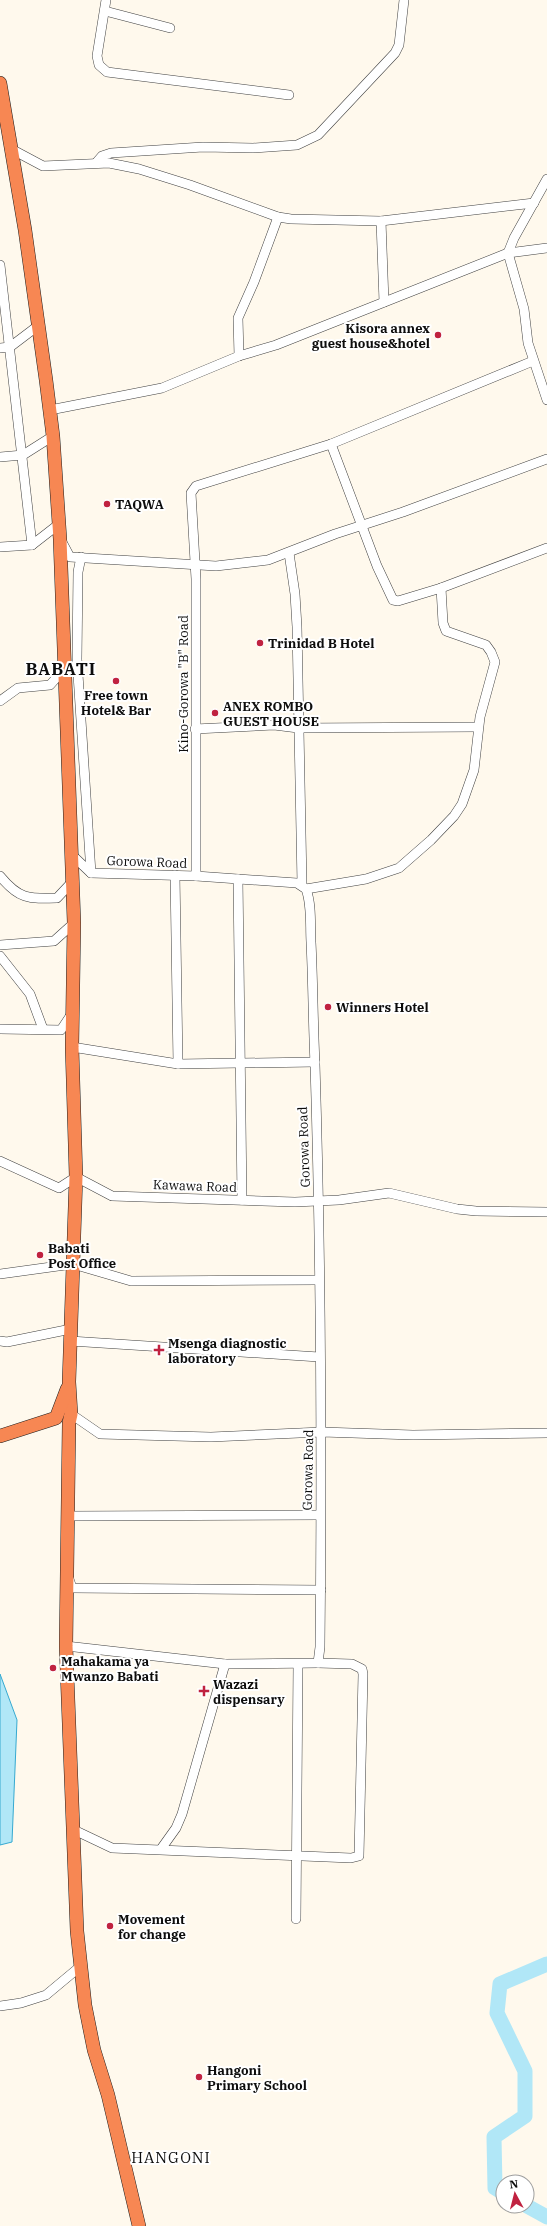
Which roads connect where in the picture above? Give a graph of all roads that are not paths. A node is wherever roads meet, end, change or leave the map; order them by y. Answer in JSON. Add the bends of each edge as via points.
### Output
{"nodes":[{"id":1,"x":106,"y":0,"type":"edge"},
{"id":2,"x":404,"y":0,"type":"edge"},
{"id":3,"x":105,"y":11,"type":"junction"},
{"id":4,"x":170,"y":28,"type":"dead end"},
{"id":5,"x":0,"y":83,"type":"edge"},
{"id":6,"x":289,"y":95,"type":"dead end"},
{"id":7,"x":12,"y":150,"type":"junction"},
{"id":8,"x":96,"y":163,"type":"junction"},
{"id":9,"x":547,"y":179,"type":"edge"},
{"id":10,"x":540,"y":199,"type":"edge"},
{"id":11,"x":278,"y":217,"type":"junction"},
{"id":12,"x":381,"y":220,"type":"junction"},
{"id":13,"x":547,"y":248,"type":"edge"},
{"id":14,"x":508,"y":253,"type":"junction"},
{"id":15,"x":0,"y":265,"type":"edge"},
{"id":16,"x":384,"y":302,"type":"junction"},
{"id":17,"x":39,"y":325,"type":"junction"},
{"id":18,"x":10,"y":347,"type":"junction"},
{"id":19,"x":0,"y":348,"type":"edge"},
{"id":20,"x":239,"y":356,"type":"junction"},
{"id":21,"x":533,"y":361,"type":"junction"},
{"id":22,"x":547,"y":400,"type":"edge"},
{"id":23,"x":50,"y":410,"type":"junction"},
{"id":24,"x":53,"y":436,"type":"junction"},
{"id":25,"x":331,"y":444,"type":"junction"},
{"id":26,"x":23,"y":455,"type":"junction"},
{"id":27,"x":0,"y":457,"type":"edge"},
{"id":28,"x":547,"y":459,"type":"edge"},
{"id":29,"x":59,"y":524,"type":"junction"},
{"id":30,"x":363,"y":526,"type":"junction"},
{"id":31,"x":60,"y":539,"type":"junction"},
{"id":32,"x":32,"y":545,"type":"junction"},
{"id":33,"x":0,"y":547,"type":"edge"},
{"id":34,"x":547,"y":548,"type":"edge"},
{"id":35,"x":290,"y":553,"type":"junction"},
{"id":36,"x":81,"y":557,"type":"junction"},
{"id":37,"x":195,"y":565,"type":"junction"},
{"id":38,"x":441,"y":588,"type":"junction"},
{"id":39,"x":64,"y":643,"type":"junction"},
{"id":40,"x":77,"y":658,"type":"junction"},
{"id":41,"x":65,"y":668,"type":"junction"},
{"id":42,"x":0,"y":701,"type":"edge"},
{"id":43,"x":478,"y":727,"type":"junction"},
{"id":44,"x":298,"y":728,"type":"junction"},
{"id":45,"x":195,"y":729,"type":"junction"},
{"id":46,"x":72,"y":855,"type":"junction"},
{"id":47,"x":91,"y":873,"type":"junction"},
{"id":48,"x":0,"y":876,"type":"edge"},
{"id":49,"x":175,"y":876,"type":"junction"},
{"id":50,"x":196,"y":876,"type":"junction"},
{"id":51,"x":238,"y":879,"type":"junction"},
{"id":52,"x":73,"y":881,"type":"junction"},
{"id":53,"x":304,"y":887,"type":"junction"},
{"id":54,"x":74,"y":923,"type":"junction"},
{"id":55,"x":0,"y":945,"type":"edge"},
{"id":56,"x":0,"y":956,"type":"edge"},
{"id":57,"x":73,"y":1011,"type":"junction"},
{"id":58,"x":0,"y":1029,"type":"edge"},
{"id":59,"x":43,"y":1030,"type":"junction"},
{"id":60,"x":72,"y":1047,"type":"junction"},
{"id":61,"x":314,"y":1062,"type":"junction"},
{"id":62,"x":239,"y":1063,"type":"junction"},
{"id":63,"x":178,"y":1064,"type":"junction"},
{"id":64,"x":0,"y":1160,"type":"edge"},
{"id":65,"x":76,"y":1177,"type":"junction"},
{"id":66,"x":242,"y":1200,"type":"junction"},
{"id":67,"x":319,"y":1202,"type":"junction"},
{"id":68,"x":547,"y":1212,"type":"edge"},
{"id":69,"x":74,"y":1264,"type":"junction"},
{"id":70,"x":0,"y":1274,"type":"edge"},
{"id":71,"x":318,"y":1280,"type":"junction"},
{"id":72,"x":70,"y":1335,"type":"junction"},
{"id":73,"x":0,"y":1341,"type":"edge"},
{"id":74,"x":319,"y":1357,"type":"junction"},
{"id":75,"x":69,"y":1382,"type":"junction"},
{"id":76,"x":70,"y":1419,"type":"junction"},
{"id":77,"x":322,"y":1432,"type":"junction"},
{"id":78,"x":547,"y":1433,"type":"edge"},
{"id":79,"x":0,"y":1437,"type":"edge"},
{"id":80,"x":320,"y":1514,"type":"junction"},
{"id":81,"x":69,"y":1516,"type":"junction"},
{"id":82,"x":66,"y":1571,"type":"junction"},
{"id":83,"x":321,"y":1590,"type":"junction"},
{"id":84,"x":66,"y":1646,"type":"junction"},
{"id":85,"x":318,"y":1663,"type":"junction"},
{"id":86,"x":225,"y":1664,"type":"junction"},
{"id":87,"x":298,"y":1664,"type":"junction"},
{"id":88,"x":72,"y":1829,"type":"junction"},
{"id":89,"x":161,"y":1849,"type":"junction"},
{"id":90,"x":296,"y":1854,"type":"junction"},
{"id":91,"x":296,"y":1919,"type":"dead end"},
{"id":92,"x":82,"y":1965,"type":"junction"},
{"id":93,"x":0,"y":2006,"type":"edge"},
{"id":94,"x":139,"y":2226,"type":"edge"}],
"edges":[{"from":1,"to":3,"type":"street"},
{"from":2,"to":8,"type":"street","via":[[399,45],[395,53],[324,130],[306,142],[276,148],[214,147],[111,153],[102,156]]},
{"from":3,"to":4,"type":"street"},
{"from":3,"to":6,"type":"street","via":[[97,56],[99,65],[107,72]]},
{"from":5,"to":7,"type":"highway"},
{"from":7,"to":8,"type":"street","via":[[42,166]]},
{"from":7,"to":17,"type":"highway"},
{"from":8,"to":11,"type":"street","via":[[114,164],[155,173]]},
{"from":9,"to":10,"type":"street"},
{"from":10,"to":12,"type":"street"},
{"from":10,"to":14,"type":"street","via":[[514,238]]},
{"from":11,"to":12,"type":"street","via":[[310,221]]},
{"from":11,"to":20,"type":"street","via":[[238,318]]},
{"from":12,"to":16,"type":"street"},
{"from":13,"to":14,"type":"street"},
{"from":14,"to":16,"type":"street"},
{"from":14,"to":21,"type":"street","via":[[524,310],[526,336]]},
{"from":15,"to":18,"type":"street"},
{"from":16,"to":20,"type":"street","via":[[276,345]]},
{"from":17,"to":18,"type":"street"},
{"from":17,"to":23,"type":"highway"},
{"from":18,"to":19,"type":"street"},
{"from":18,"to":26,"type":"street"},
{"from":20,"to":23,"type":"street","via":[[162,388]]},
{"from":21,"to":22,"type":"street"},
{"from":21,"to":25,"type":"street"},
{"from":23,"to":24,"type":"highway"},
{"from":24,"to":26,"type":"street"},
{"from":24,"to":29,"type":"highway"},
{"from":25,"to":30,"type":"street"},
{"from":25,"to":37,"type":"street","name":"Kino-Gorowa \"B\" Road","via":[[196,486],[191,493]]},
{"from":26,"to":27,"type":"street"},
{"from":26,"to":32,"type":"street"},
{"from":28,"to":30,"type":"street"},
{"from":29,"to":31,"type":"highway"},
{"from":29,"to":32,"type":"street"},
{"from":30,"to":35,"type":"street","via":[[335,534]]},
{"from":30,"to":38,"type":"street","via":[[377,566],[393,600],[398,601]]},
{"from":31,"to":36,"type":"street","via":[[70,557]]},
{"from":31,"to":39,"type":"highway"},
{"from":32,"to":33,"type":"street"},
{"from":34,"to":38,"type":"street"},
{"from":35,"to":37,"type":"street","via":[[268,560],[232,566]]},
{"from":35,"to":44,"type":"street","via":[[295,594]]},
{"from":36,"to":37,"type":"street"},
{"from":36,"to":40,"type":"street","via":[[78,572]]},
{"from":37,"to":45,"type":"street","name":"Kino-Gorowa \"B\" Road"},
{"from":38,"to":43,"type":"street","via":[[443,623],[446,631],[486,645],[495,662]]},
{"from":39,"to":40,"type":"street"},
{"from":39,"to":41,"type":"highway"},
{"from":40,"to":47,"type":"street"},
{"from":41,"to":42,"type":"street","via":[[50,685],[18,688]]},
{"from":41,"to":46,"type":"highway"},
{"from":43,"to":44,"type":"street"},
{"from":43,"to":53,"type":"street","via":[[474,770],[462,804],[454,816],[414,857],[386,874]]},
{"from":44,"to":45,"type":"street","via":[[274,725]]},
{"from":44,"to":53,"type":"street"},
{"from":45,"to":50,"type":"street","name":"Kino-Gorowa \"B\" Road"},
{"from":46,"to":47,"type":"street","name":"Gorowa Road"},
{"from":46,"to":52,"type":"highway"},
{"from":47,"to":49,"type":"street","name":"Gorowa Road"},
{"from":48,"to":52,"type":"street","via":[[24,897],[39,899],[57,898]]},
{"from":49,"to":50,"type":"street","name":"Gorowa Road"},
{"from":49,"to":63,"type":"street"},
{"from":50,"to":51,"type":"street","name":"Gorowa Road"},
{"from":51,"to":53,"type":"street","name":"Gorowa Road"},
{"from":51,"to":62,"type":"street"},
{"from":52,"to":54,"type":"highway"},
{"from":53,"to":61,"type":"street","name":"Gorowa Road","via":[[309,902]]},
{"from":54,"to":55,"type":"street","via":[[54,941]]},
{"from":54,"to":57,"type":"highway"},
{"from":56,"to":59,"type":"street","via":[[30,994]]},
{"from":57,"to":59,"type":"street","via":[[61,1030]]},
{"from":57,"to":60,"type":"highway"},
{"from":58,"to":59,"type":"street"},
{"from":60,"to":63,"type":"street"},
{"from":60,"to":65,"type":"highway"},
{"from":61,"to":62,"type":"street"},
{"from":61,"to":67,"type":"street","name":"Gorowa Road"},
{"from":62,"to":63,"type":"street"},
{"from":62,"to":66,"type":"street"},
{"from":64,"to":65,"type":"street","via":[[59,1188]]},
{"from":65,"to":66,"type":"street","name":"Kawawa Road","via":[[112,1196]]},
{"from":65,"to":69,"type":"highway"},
{"from":66,"to":67,"type":"street","name":"Kawawa Road"},
{"from":67,"to":68,"type":"street","name":"Kawawa Road","via":[[389,1193],[457,1209]]},
{"from":67,"to":71,"type":"street","name":"Gorowa Road"},
{"from":69,"to":70,"type":"street"},
{"from":69,"to":71,"type":"street","via":[[131,1280]]},
{"from":69,"to":72,"type":"highway"},
{"from":71,"to":74,"type":"street","name":"Gorowa Road"},
{"from":72,"to":73,"type":"street"},
{"from":72,"to":74,"type":"street"},
{"from":72,"to":75,"type":"highway"},
{"from":74,"to":77,"type":"street","name":"Gorowa Road"},
{"from":75,"to":76,"type":"highway"},
{"from":75,"to":79,"type":"highway","via":[[56,1418]]},
{"from":76,"to":77,"type":"street","via":[[100,1434],[211,1437]]},
{"from":76,"to":79,"type":"highway"},
{"from":76,"to":81,"type":"highway"},
{"from":77,"to":78,"type":"street"},
{"from":77,"to":80,"type":"street","name":"Gorowa Road"},
{"from":80,"to":81,"type":"street"},
{"from":80,"to":83,"type":"street","name":"Gorowa Road"},
{"from":81,"to":82,"type":"highway"},
{"from":82,"to":83,"type":"street","via":[[72,1588]]},
{"from":82,"to":84,"type":"highway"},
{"from":83,"to":85,"type":"street","name":"Gorowa Road"},
{"from":84,"to":86,"type":"street"},
{"from":84,"to":88,"type":"highway"},
{"from":85,"to":87,"type":"street"},
{"from":85,"to":90,"type":"street","via":[[352,1664],[362,1669],[364,1674],[361,1854],[351,1858]]},
{"from":86,"to":87,"type":"street"},
{"from":86,"to":89,"type":"street","via":[[182,1814],[176,1828]]},
{"from":87,"to":90,"type":"street"},
{"from":88,"to":89,"type":"street","via":[[112,1848]]},
{"from":88,"to":92,"type":"highway","via":[[77,1931]]},
{"from":89,"to":90,"type":"street"},
{"from":90,"to":91,"type":"street"},
{"from":92,"to":93,"type":"street","via":[[46,1995]]},
{"from":92,"to":94,"type":"highway","via":[[85,2005],[94,2050],[108,2095]]}]}
